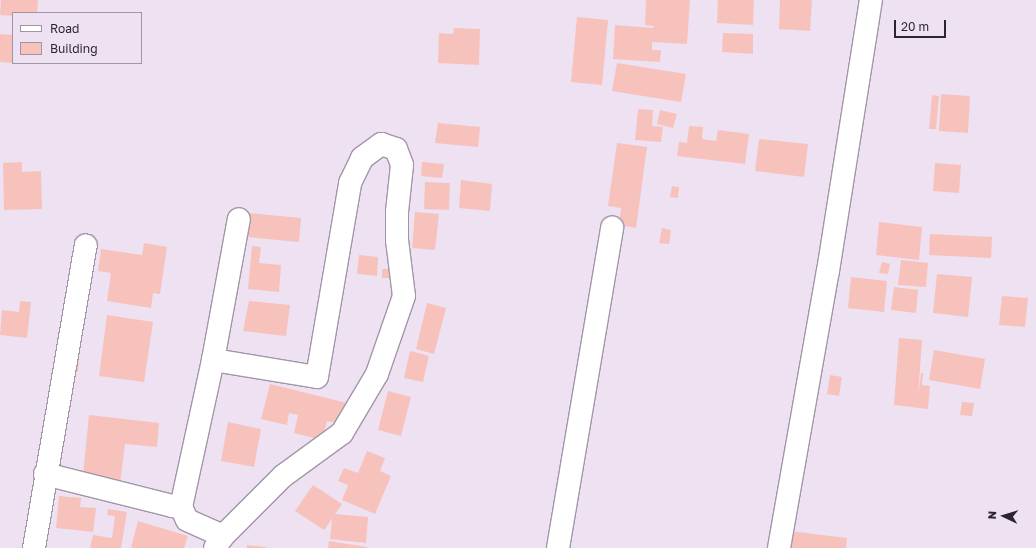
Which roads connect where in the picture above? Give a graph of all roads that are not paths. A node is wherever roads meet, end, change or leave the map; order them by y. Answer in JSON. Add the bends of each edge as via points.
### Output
{"nodes":[{"id":1,"x":871,"y":0,"type":"edge"},
{"id":2,"x":239,"y":219,"type":"dead end"},
{"id":3,"x":612,"y":228,"type":"dead end"},
{"id":4,"x":86,"y":245,"type":"dead end"},
{"id":5,"x":213,"y":360,"type":"junction"},
{"id":6,"x":45,"y":474,"type":"junction"},
{"id":7,"x":181,"y":507,"type":"junction"},
{"id":8,"x":219,"y":542,"type":"edge"},
{"id":9,"x":34,"y":548,"type":"edge"},
{"id":10,"x":558,"y":548,"type":"edge"},
{"id":11,"x":779,"y":548,"type":"edge"}],
"edges":[{"from":1,"to":11,"type":"street","via":[[829,264]]},
{"from":2,"to":5,"type":"street"},
{"from":3,"to":10,"type":"street"},
{"from":4,"to":6,"type":"street"},
{"from":5,"to":7,"type":"street"},
{"from":5,"to":8,"type":"street","via":[[317,377],[350,183],[362,158],[381,144],[396,149],[402,165],[397,240],[404,296],[378,374],[342,433],[283,476]]},
{"from":6,"to":7,"type":"street"},
{"from":6,"to":9,"type":"street"},
{"from":7,"to":8,"type":"street","via":[[187,520]]}]}
